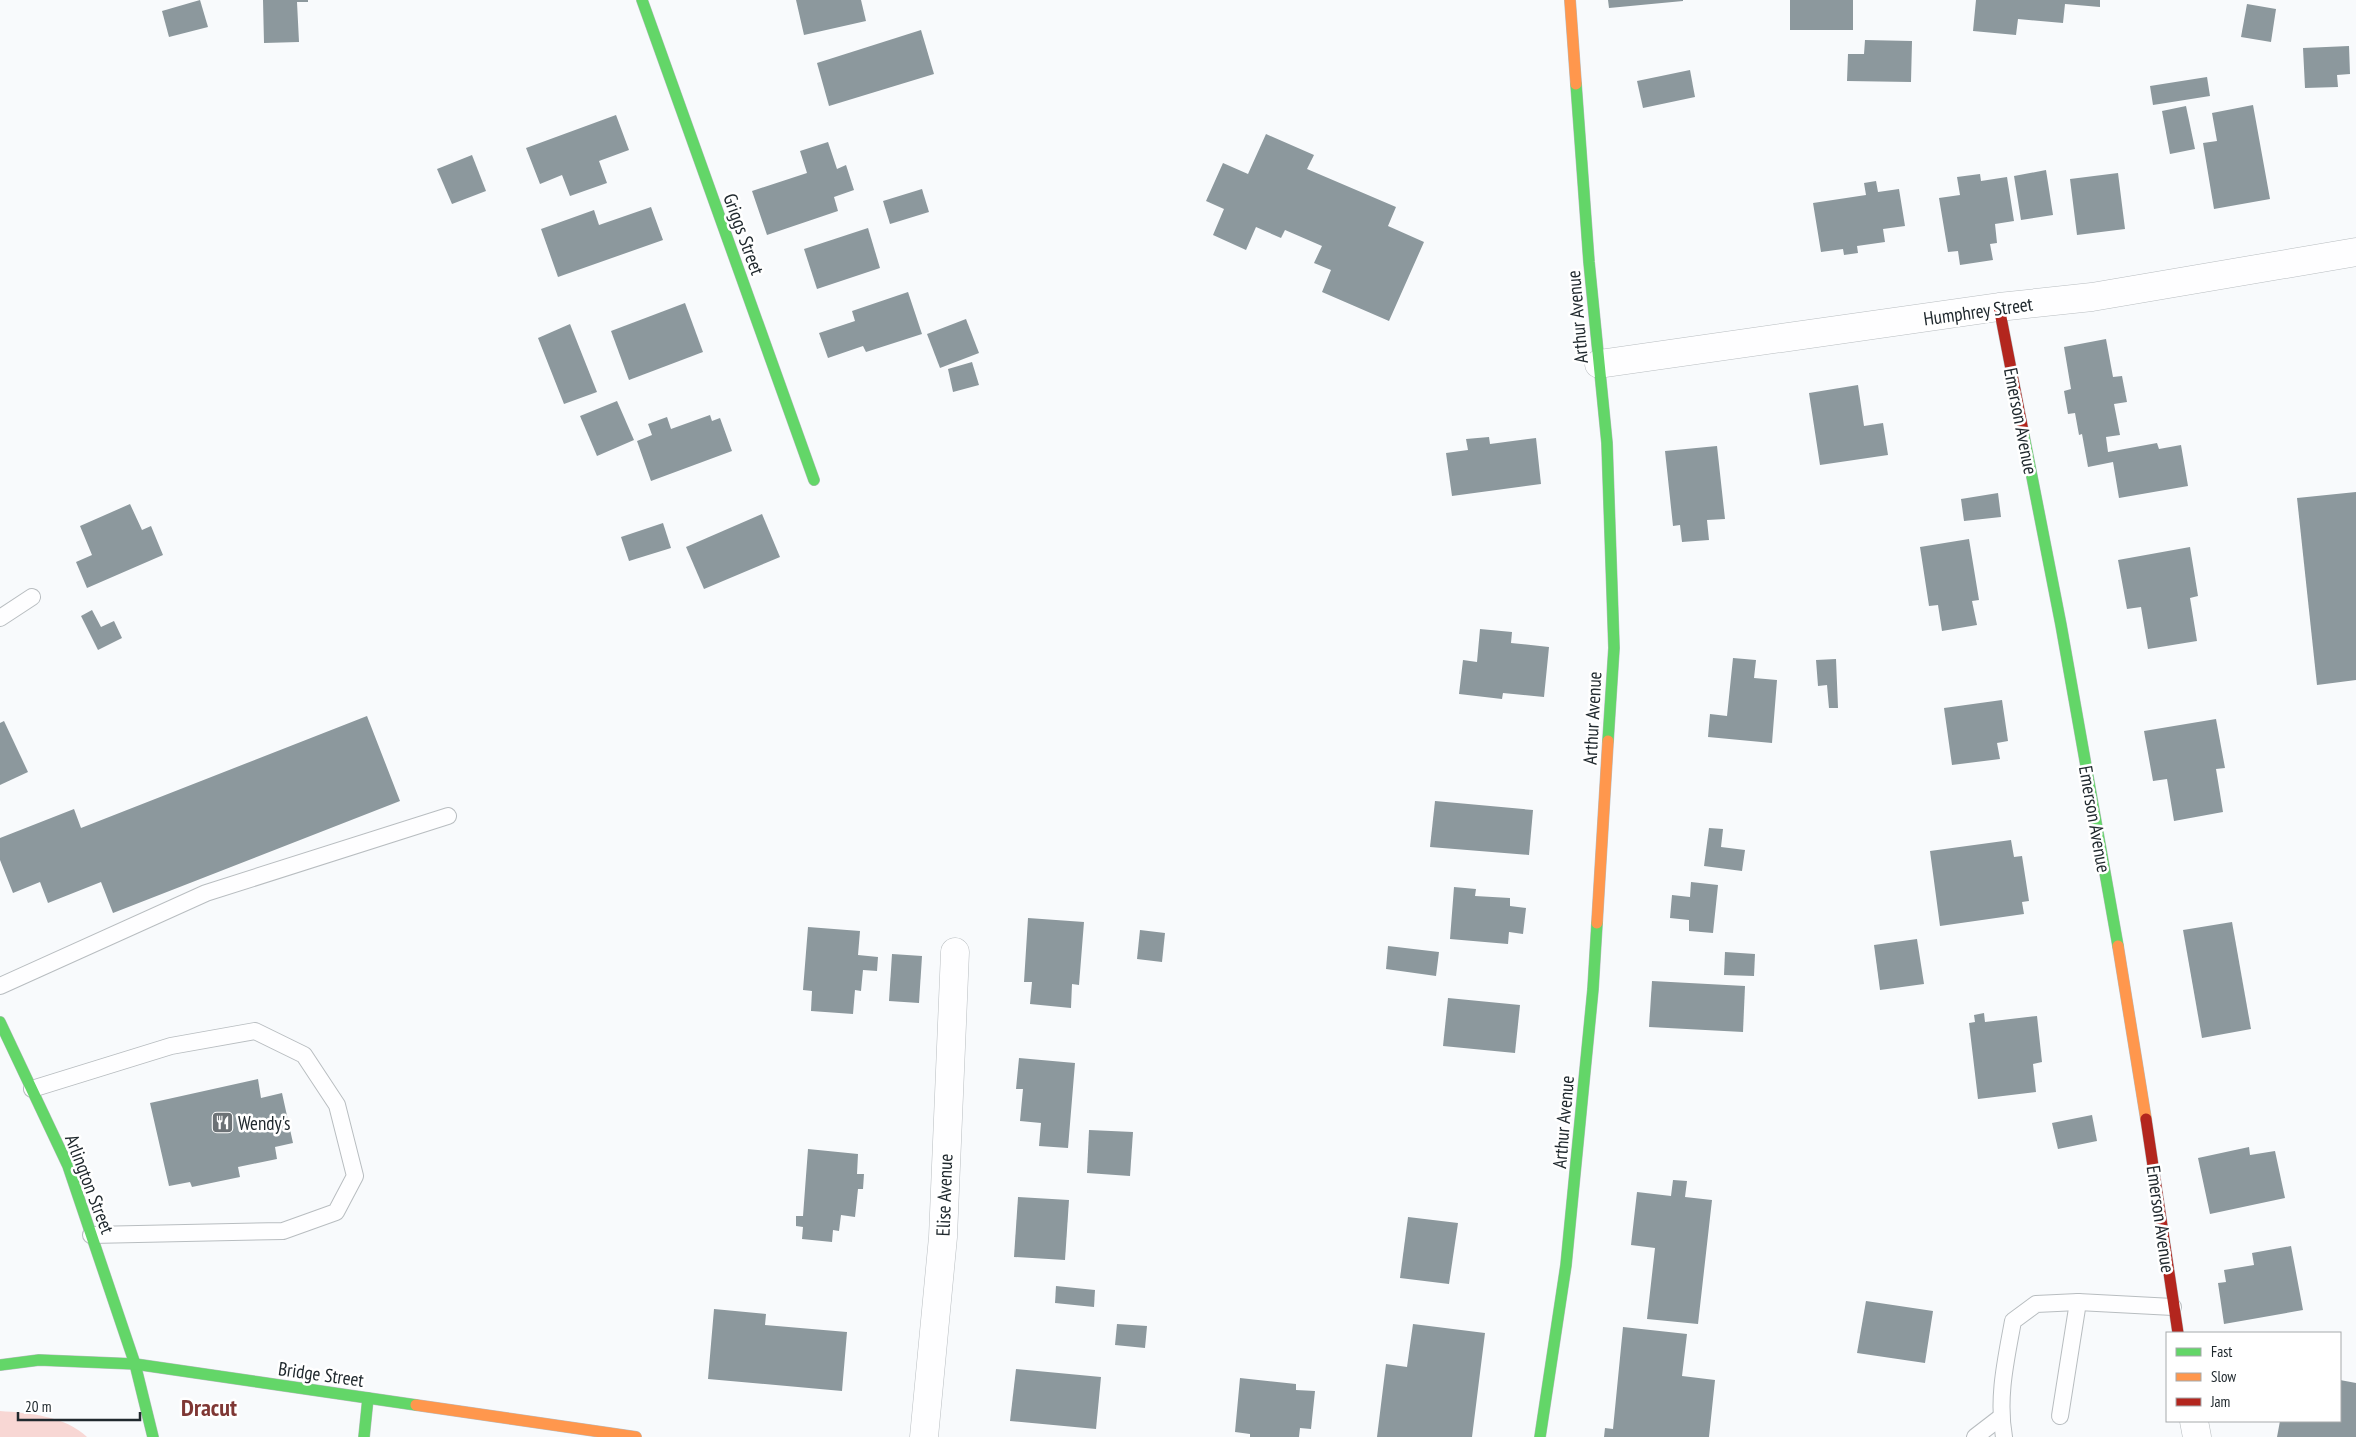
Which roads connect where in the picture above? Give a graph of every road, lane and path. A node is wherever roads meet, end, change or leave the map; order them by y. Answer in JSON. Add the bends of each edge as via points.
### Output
{"nodes":[{"id":1,"x":642,"y":0,"type":"edge"},
{"id":2,"x":1570,"y":0,"type":"edge"},
{"id":3,"x":2356,"y":252,"type":"edge"},
{"id":4,"x":1999,"y":307,"type":"junction"},
{"id":5,"x":1599,"y":364,"type":"junction"},
{"id":6,"x":814,"y":480,"type":"dead end"},
{"id":7,"x":32,"y":597,"type":"dead end"},
{"id":8,"x":0,"y":618,"type":"edge"},
{"id":9,"x":448,"y":816,"type":"dead end"},
{"id":10,"x":955,"y":952,"type":"dead end"},
{"id":11,"x":0,"y":986,"type":"edge"},
{"id":12,"x":0,"y":1022,"type":"edge"},
{"id":13,"x":32,"y":1089,"type":"junction"},
{"id":14,"x":91,"y":1235,"type":"junction"},
{"id":15,"x":2078,"y":1302,"type":"junction"},
{"id":16,"x":2174,"y":1307,"type":"junction"},
{"id":17,"x":2178,"y":1332,"type":"edge"},
{"id":18,"x":135,"y":1364,"type":"junction"},
{"id":19,"x":0,"y":1365,"type":"edge"},
{"id":20,"x":368,"y":1398,"type":"junction"},
{"id":21,"x":2060,"y":1416,"type":"dead end"},
{"id":22,"x":2001,"y":1417,"type":"junction"},
{"id":23,"x":2194,"y":1422,"type":"edge"},
{"id":24,"x":153,"y":1437,"type":"edge"},
{"id":25,"x":364,"y":1437,"type":"edge"},
{"id":26,"x":636,"y":1437,"type":"edge"},
{"id":27,"x":924,"y":1437,"type":"edge"},
{"id":28,"x":1540,"y":1437,"type":"edge"},
{"id":29,"x":1975,"y":1437,"type":"edge"},
{"id":30,"x":2004,"y":1437,"type":"edge"},
{"id":31,"x":2197,"y":1437,"type":"edge"}],
"edges":[{"from":1,"to":6,"type":"street","name":"Griggs Street"},
{"from":2,"to":5,"type":"street","name":"Arthur Avenue"},
{"from":3,"to":4,"type":"street","name":"Humphrey Street","via":[[2092,296]]},
{"from":4,"to":5,"type":"street","name":"Humphrey Street"},
{"from":4,"to":16,"type":"street","name":"Emerson Avenue","via":[[2059,616],[2132,1027]]},
{"from":5,"to":28,"type":"street","name":"Arthur Avenue","via":[[1608,443],[1614,648],[1593,989],[1566,1265]]},
{"from":7,"to":8,"type":"lane"},
{"from":9,"to":11,"type":"lane","via":[[206,893]]},
{"from":10,"to":27,"type":"street","name":"Elise Avenue","via":[[943,1237]]},
{"from":12,"to":13,"type":"street","name":"Arlington Street"},
{"from":13,"to":14,"type":"street","name":"Arlington Street","via":[[68,1166]]},
{"from":13,"to":14,"type":"lane","via":[[170,1046],[255,1031],[304,1055],[337,1105],[355,1176],[336,1212],[283,1231]]},
{"from":14,"to":18,"type":"street","name":"Arlington Street"},
{"from":15,"to":16,"type":"lane"},
{"from":15,"to":21,"type":"lane"},
{"from":15,"to":22,"type":"lane","via":[[2036,1304],[2013,1321],[2001,1384]]},
{"from":16,"to":17,"type":"street","name":"Emerson Avenue"},
{"from":18,"to":19,"type":"street","name":"Bridge Street","via":[[40,1360]]},
{"from":18,"to":20,"type":"street","name":"Bridge Street"},
{"from":18,"to":24,"type":"street","name":"Arlington Street"},
{"from":20,"to":25,"type":"street"},
{"from":20,"to":26,"type":"street","name":"Bridge Street"},
{"from":22,"to":29,"type":"lane"},
{"from":22,"to":30,"type":"lane"},
{"from":23,"to":31,"type":"street"}]}
